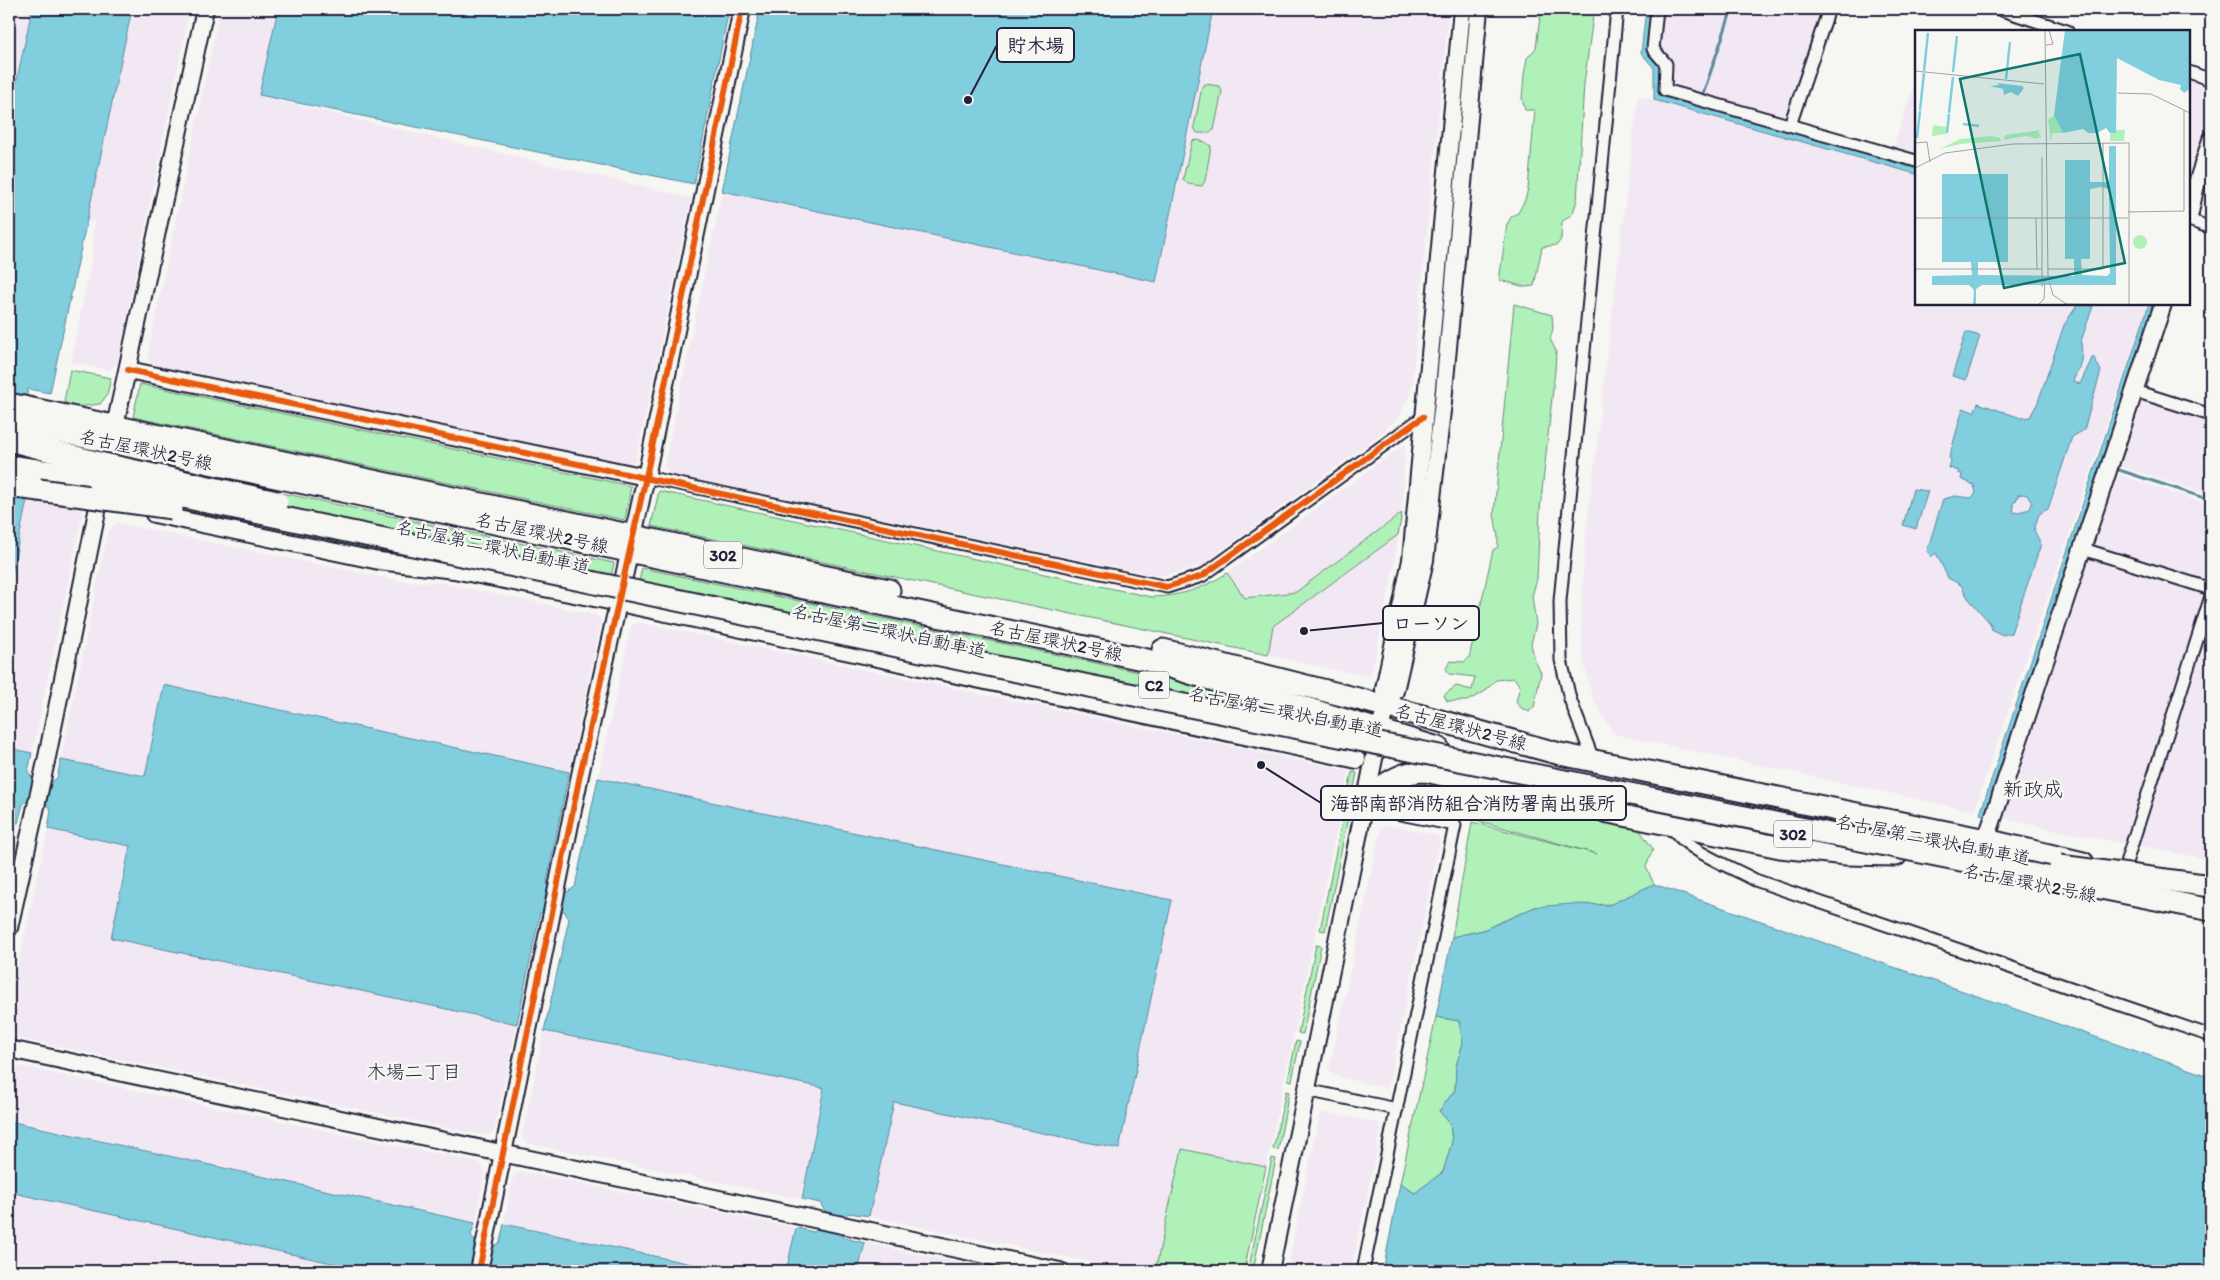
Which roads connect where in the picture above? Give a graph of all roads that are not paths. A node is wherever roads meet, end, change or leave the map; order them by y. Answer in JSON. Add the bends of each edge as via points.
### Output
{"nodes":[{"id":1,"x":205,"y":9,"type":"edge"},
{"id":2,"x":742,"y":9,"type":"edge"},
{"id":3,"x":1462,"y":9,"type":"edge"},
{"id":4,"x":1479,"y":9,"type":"edge"},
{"id":5,"x":1617,"y":9,"type":"edge"},
{"id":6,"x":1657,"y":9,"type":"edge"},
{"id":7,"x":1829,"y":9,"type":"edge"},
{"id":8,"x":1999,"y":9,"type":"edge"},
{"id":9,"x":2064,"y":30,"type":"edge"},
{"id":10,"x":2190,"y":72,"type":"edge"},
{"id":11,"x":2211,"y":80,"type":"edge"},
{"id":12,"x":1790,"y":125,"type":"junction"},
{"id":13,"x":2211,"y":140,"type":"edge"},
{"id":14,"x":1915,"y":160,"type":"edge"},
{"id":15,"x":2190,"y":214,"type":"edge"},
{"id":16,"x":2190,"y":219,"type":"edge"},
{"id":17,"x":2211,"y":228,"type":"edge"},
{"id":18,"x":2163,"y":305,"type":"edge"},
{"id":19,"x":128,"y":370,"type":"junction"},
{"id":20,"x":2135,"y":391,"type":"junction"},
{"id":21,"x":9,"y":404,"type":"edge"},
{"id":22,"x":2211,"y":415,"type":"edge"},
{"id":23,"x":1423,"y":417,"type":"junction"},
{"id":24,"x":9,"y":421,"type":"edge"},
{"id":25,"x":56,"y":422,"type":"junction"},
{"id":26,"x":113,"y":434,"type":"junction"},
{"id":27,"x":9,"y":440,"type":"edge"},
{"id":28,"x":9,"y":450,"type":"edge"},
{"id":29,"x":99,"y":463,"type":"junction"},
{"id":30,"x":9,"y":466,"type":"edge"},
{"id":31,"x":646,"y":477,"type":"junction"},
{"id":32,"x":9,"y":486,"type":"edge"},
{"id":33,"x":100,"y":503,"type":"junction"},
{"id":34,"x":314,"y":524,"type":"junction"},
{"id":35,"x":632,"y":543,"type":"junction"},
{"id":36,"x":2083,"y":549,"type":"junction"},
{"id":37,"x":2211,"y":589,"type":"edge"},
{"id":38,"x":2211,"y":596,"type":"edge"},
{"id":39,"x":619,"y":603,"type":"junction"},
{"id":40,"x":1246,"y":670,"type":"junction"},
{"id":41,"x":1386,"y":706,"type":"junction"},
{"id":42,"x":1380,"y":729,"type":"junction"},
{"id":43,"x":1357,"y":760,"type":"dead end"},
{"id":44,"x":1594,"y":762,"type":"junction"},
{"id":45,"x":1366,"y":802,"type":"junction"},
{"id":46,"x":1672,"y":825,"type":"junction"},
{"id":47,"x":1800,"y":835,"type":"junction"},
{"id":48,"x":1986,"y":840,"type":"junction"},
{"id":49,"x":1896,"y":855,"type":"junction"},
{"id":50,"x":2123,"y":872,"type":"junction"},
{"id":51,"x":2059,"y":873,"type":"junction"},
{"id":52,"x":2153,"y":878,"type":"junction"},
{"id":53,"x":2211,"y":886,"type":"edge"},
{"id":54,"x":2211,"y":890,"type":"edge"},
{"id":55,"x":2211,"y":896,"type":"edge"},
{"id":56,"x":2211,"y":910,"type":"edge"},
{"id":57,"x":2211,"y":918,"type":"edge"},
{"id":58,"x":9,"y":928,"type":"edge"},
{"id":59,"x":2211,"y":1036,"type":"edge"},
{"id":60,"x":9,"y":1049,"type":"edge"},
{"id":61,"x":1306,"y":1090,"type":"junction"},
{"id":62,"x":1397,"y":1109,"type":"junction"},
{"id":63,"x":503,"y":1154,"type":"junction"},
{"id":64,"x":479,"y":1271,"type":"edge"},
{"id":65,"x":1060,"y":1271,"type":"edge"},
{"id":66,"x":1270,"y":1271,"type":"edge"},
{"id":67,"x":1363,"y":1271,"type":"edge"}],
"edges":[{"from":1,"to":19,"type":"street"},
{"from":2,"to":31,"type":"street"},
{"from":3,"to":23,"type":"street"},
{"from":4,"to":41,"type":"street","via":[[1443,402],[1425,560],[1395,691]]},
{"from":5,"to":44,"type":"street","via":[[1560,601],[1561,660],[1570,699]]},
{"from":6,"to":12,"type":"street","via":[[1653,49],[1666,64],[1665,90]]},
{"from":7,"to":12,"type":"street"},
{"from":8,"to":9,"type":"street"},
{"from":10,"to":11,"type":"street"},
{"from":12,"to":14,"type":"street"},
{"from":13,"to":15,"type":"street"},
{"from":16,"to":17,"type":"street"},
{"from":18,"to":20,"type":"street"},
{"from":19,"to":26,"type":"street"},
{"from":19,"to":31,"type":"street"},
{"from":20,"to":22,"type":"street"},
{"from":20,"to":36,"type":"street"},
{"from":21,"to":25,"type":"highway","name":"名古屋環状2号線","number":"302"},
{"from":23,"to":31,"type":"street","via":[[1202,576],[1168,586]]},
{"from":23,"to":41,"type":"street","via":[[1411,560],[1384,689]]},
{"from":24,"to":25,"type":"highway","name":"名古屋環状2号線","number":"302"},
{"from":25,"to":26,"type":"highway","name":"名古屋環状2号線","number":"302"},
{"from":26,"to":33,"type":"street"},
{"from":26,"to":35,"type":"highway","name":"名古屋環状2号線","number":"302"},
{"from":27,"to":29,"type":"highway"},
{"from":28,"to":29,"type":"highway"},
{"from":29,"to":51,"type":"highway","name":"名古屋第二環状自動車道","number":"C2","bridge":true},
{"from":30,"to":34,"type":"highway","bridge":true,"via":[[97,479]]},
{"from":31,"to":35,"type":"street"},
{"from":32,"to":34,"type":"highway","bridge":true},
{"from":33,"to":39,"type":"street","via":[[379,561],[454,570]]},
{"from":33,"to":58,"type":"street"},
{"from":34,"to":51,"type":"highway","name":"名古屋第二環状自動車道","number":"C2","bridge":true,"via":[[1089,686]]},
{"from":35,"to":39,"type":"street"},
{"from":35,"to":40,"type":"highway","name":"名古屋環状2号線","number":"302"},
{"from":35,"to":42,"type":"highway","name":"名古屋環状2号線","number":"302","via":[[1154,661]]},
{"from":36,"to":37,"type":"street"},
{"from":36,"to":48,"type":"street"},
{"from":38,"to":50,"type":"street"},
{"from":39,"to":43,"type":"street"},
{"from":39,"to":63,"type":"street"},
{"from":40,"to":41,"type":"highway","name":"名古屋環状2号線","number":"302"},
{"from":40,"to":42,"type":"highway","via":[[1278,686],[1354,711],[1370,719]]},
{"from":41,"to":42,"type":"street"},
{"from":41,"to":44,"type":"highway","name":"名古屋環状2号線","number":"302"},
{"from":41,"to":47,"type":"highway","via":[[1398,719],[1432,731],[1577,772],[1726,805]]},
{"from":42,"to":45,"type":"street"},
{"from":42,"to":47,"type":"highway","name":"名古屋環状2号線","number":"302","via":[[1583,794]]},
{"from":44,"to":48,"type":"highway","name":"名古屋環状2号線","number":"302"},
{"from":45,"to":46,"type":"highway","via":[[1397,777],[1426,771]]},
{"from":45,"to":61,"type":"street"},
{"from":45,"to":62,"type":"street","via":[[1456,825]]},
{"from":46,"to":49,"type":"highway","via":[[1793,849]]},
{"from":46,"to":59,"type":"street","via":[[1676,834],[1689,845],[1755,880]]},
{"from":47,"to":49,"type":"highway","name":"名古屋環状2号線","number":"302"},
{"from":48,"to":50,"type":"highway","name":"名古屋環状2号線","number":"302"},
{"from":49,"to":57,"type":"highway","name":"名古屋環状2号線","number":"302"},
{"from":50,"to":52,"type":"highway","name":"名古屋環状2号線","number":"302"},
{"from":51,"to":52,"type":"highway","bridge":true},
{"from":51,"to":55,"type":"highway","name":"名古屋第二環状自動車道","number":"C2","bridge":true},
{"from":51,"to":56,"type":"highway","name":"名古屋第二環状自動車道","number":"C2","bridge":true},
{"from":51,"to":57,"type":"highway","bridge":true},
{"from":52,"to":53,"type":"highway","bridge":true},
{"from":52,"to":54,"type":"highway","name":"名古屋環状2号線","number":"302"},
{"from":60,"to":63,"type":"street"},
{"from":61,"to":62,"type":"street"},
{"from":61,"to":66,"type":"street"},
{"from":62,"to":67,"type":"street"},
{"from":63,"to":64,"type":"street"},
{"from":63,"to":65,"type":"street"}]}
